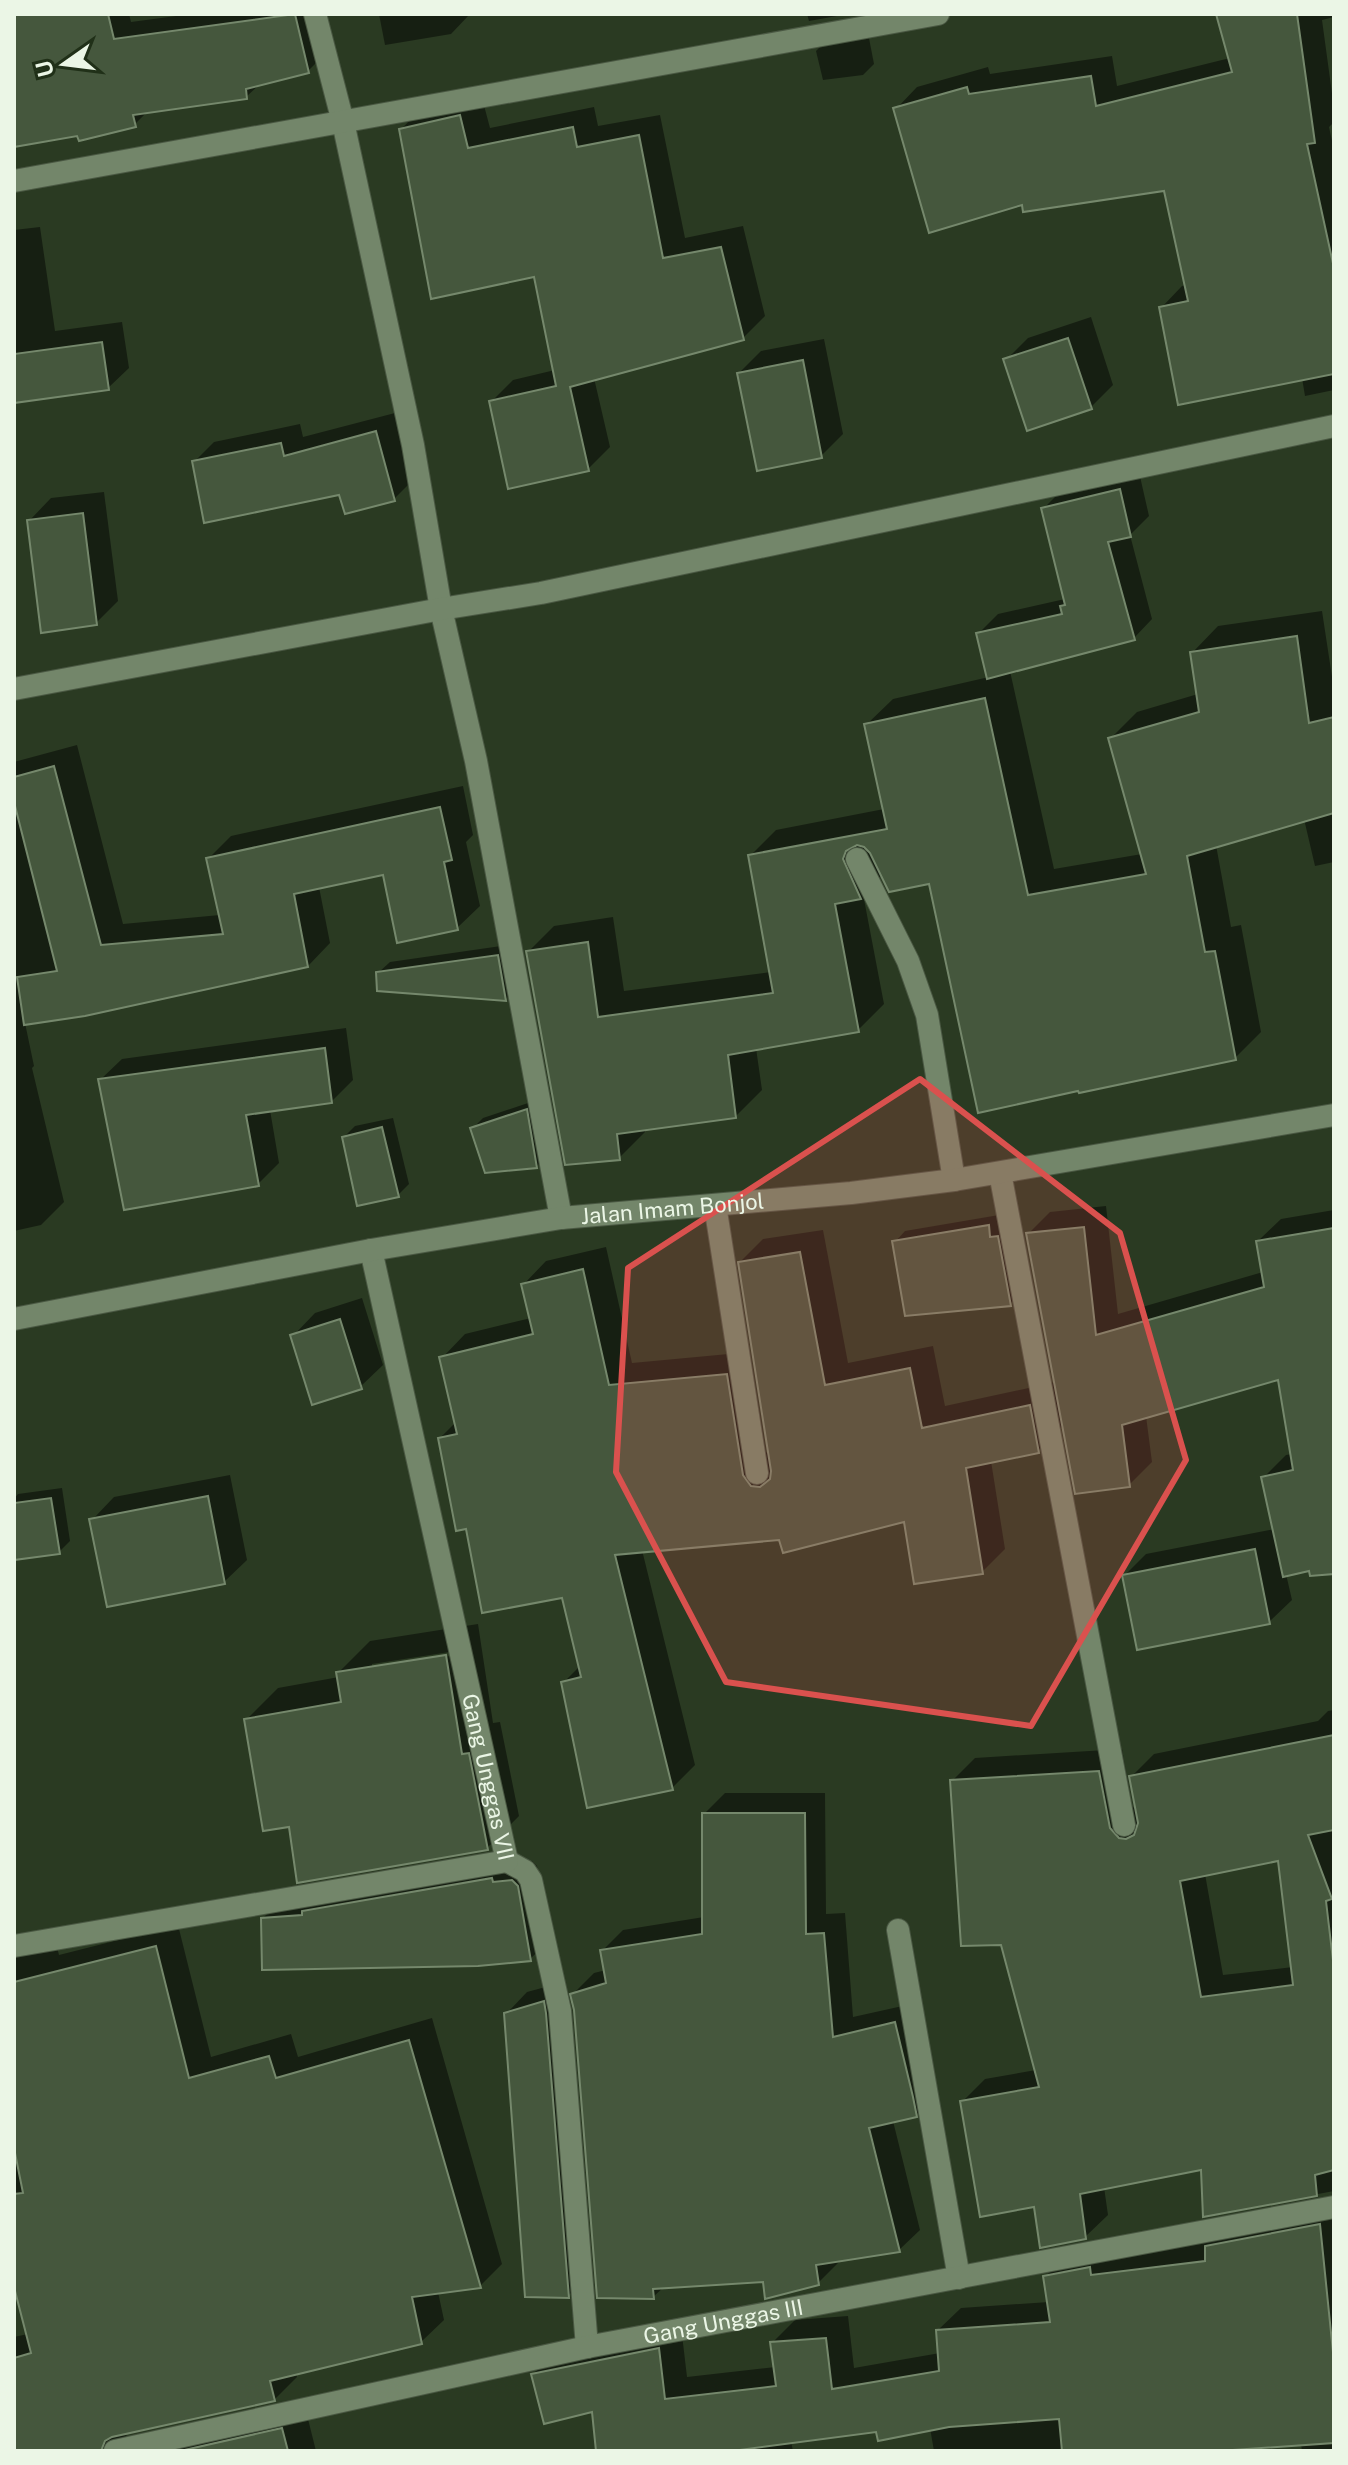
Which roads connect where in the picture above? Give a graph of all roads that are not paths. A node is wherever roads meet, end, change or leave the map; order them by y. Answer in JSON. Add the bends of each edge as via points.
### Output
{"nodes":[{"id":1,"x":315,"y":14,"type":"edge"},
{"id":2,"x":938,"y":14,"type":"edge"},
{"id":3,"x":343,"y":122,"type":"junction"},
{"id":4,"x":14,"y":181,"type":"edge"},
{"id":5,"x":1334,"y":426,"type":"edge"},
{"id":6,"x":441,"y":609,"type":"junction"},
{"id":7,"x":14,"y":689,"type":"edge"},
{"id":8,"x":857,"y":859,"type":"dead end"},
{"id":9,"x":1334,"y":1115,"type":"edge"},
{"id":10,"x":1000,"y":1173,"type":"junction"},
{"id":11,"x":954,"y":1180,"type":"junction"},
{"id":12,"x":715,"y":1205,"type":"junction"},
{"id":13,"x":561,"y":1218,"type":"junction"},
{"id":14,"x":371,"y":1250,"type":"junction"},
{"id":15,"x":14,"y":1319,"type":"edge"},
{"id":16,"x":757,"y":1473,"type":"dead end"},
{"id":17,"x":1124,"y":1825,"type":"dead end"},
{"id":18,"x":507,"y":1861,"type":"junction"},
{"id":19,"x":898,"y":1930,"type":"dead end"},
{"id":20,"x":14,"y":1946,"type":"edge"},
{"id":21,"x":1334,"y":2207,"type":"edge"},
{"id":22,"x":959,"y":2278,"type":"junction"},
{"id":23,"x":587,"y":2347,"type":"junction"},
{"id":24,"x":115,"y":2451,"type":"edge"}],
"edges":[{"from":1,"to":3,"type":"street"},
{"from":2,"to":3,"type":"street"},
{"from":3,"to":4,"type":"street"},
{"from":3,"to":6,"type":"street","via":[[413,445]]},
{"from":5,"to":6,"type":"street","via":[[541,593]]},
{"from":6,"to":7,"type":"street"},
{"from":6,"to":13,"type":"street","via":[[476,761]]},
{"from":8,"to":11,"type":"street","via":[[908,961],[927,1015]]},
{"from":9,"to":10,"type":"street","name":"Jalan Imam Bonjol"},
{"from":10,"to":11,"type":"street","name":"Jalan Imam Bonjol"},
{"from":10,"to":17,"type":"street"},
{"from":11,"to":12,"type":"street","name":"Jalan Imam Bonjol"},
{"from":12,"to":13,"type":"street","name":"Jalan Imam Bonjol"},
{"from":12,"to":16,"type":"street"},
{"from":13,"to":14,"type":"street","name":"Jalan Imam Bonjol"},
{"from":14,"to":15,"type":"street","name":"Jalan Imam Bonjol"},
{"from":14,"to":18,"type":"street","name":"Gang Unggas VII"},
{"from":18,"to":20,"type":"street"},
{"from":18,"to":23,"type":"street","name":"Gang Unggas VII","via":[[531,1880],[560,2011]]},
{"from":19,"to":22,"type":"street"},
{"from":21,"to":22,"type":"street","name":"Gang Unggas III"},
{"from":22,"to":23,"type":"street","name":"Gang Unggas III"},
{"from":23,"to":24,"type":"street","name":"Gang Unggas III"}]}
